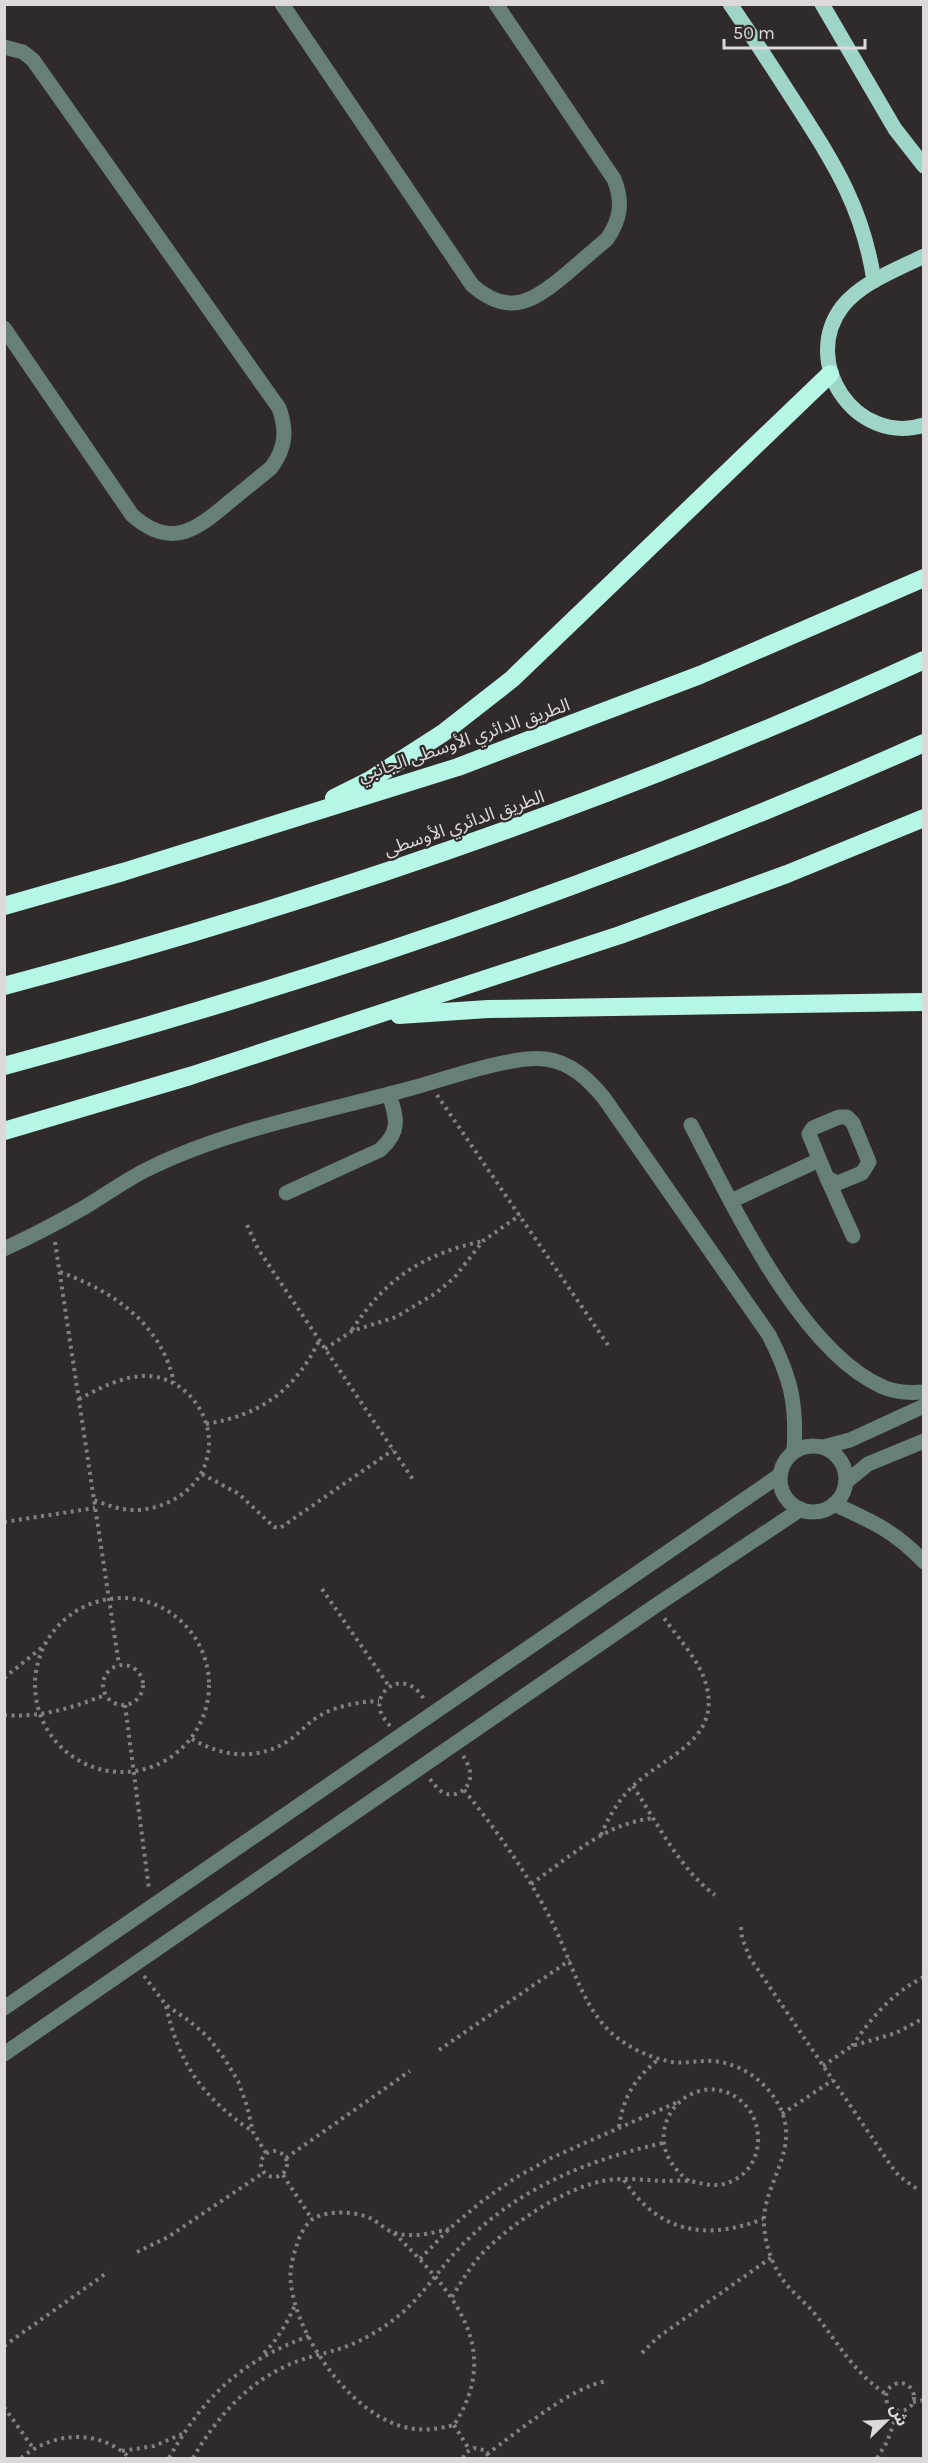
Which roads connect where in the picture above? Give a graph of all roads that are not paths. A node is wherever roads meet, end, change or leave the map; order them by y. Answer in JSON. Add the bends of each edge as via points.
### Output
{"nodes":[{"id":1,"x":282,"y":4,"type":"edge"},
{"id":2,"x":496,"y":4,"type":"edge"},
{"id":3,"x":730,"y":4,"type":"edge"},
{"id":4,"x":822,"y":4,"type":"edge"},
{"id":5,"x":4,"y":47,"type":"edge"},
{"id":6,"x":924,"y":166,"type":"edge"},
{"id":7,"x":924,"y":256,"type":"edge"},
{"id":8,"x":874,"y":281,"type":"junction"},
{"id":9,"x":4,"y":328,"type":"edge"},
{"id":10,"x":830,"y":374,"type":"junction"},
{"id":11,"x":924,"y":425,"type":"edge"},
{"id":12,"x":924,"y":578,"type":"edge"},
{"id":13,"x":924,"y":660,"type":"edge"},
{"id":14,"x":924,"y":743,"type":"edge"},
{"id":15,"x":924,"y":818,"type":"edge"},
{"id":16,"x":292,"y":819,"type":"junction"},
{"id":17,"x":4,"y":906,"type":"edge"},
{"id":18,"x":4,"y":986,"type":"edge"},
{"id":19,"x":924,"y":1002,"type":"edge"},
{"id":20,"x":364,"y":1018,"type":"junction"},
{"id":21,"x":4,"y":1066,"type":"edge"},
{"id":22,"x":389,"y":1094,"type":"junction"},
{"id":23,"x":691,"y":1125,"type":"dead end"},
{"id":24,"x":4,"y":1131,"type":"edge"},
{"id":25,"x":819,"y":1160,"type":"junction"},
{"id":26,"x":827,"y":1178,"type":"junction"},
{"id":27,"x":286,"y":1193,"type":"dead end"},
{"id":28,"x":731,"y":1201,"type":"junction"},
{"id":29,"x":853,"y":1236,"type":"dead end"},
{"id":30,"x":4,"y":1249,"type":"edge"},
{"id":31,"x":924,"y":1392,"type":"edge"},
{"id":32,"x":924,"y":1406,"type":"edge"},
{"id":33,"x":924,"y":1441,"type":"edge"},
{"id":34,"x":823,"y":1447,"type":"junction"},
{"id":35,"x":794,"y":1451,"type":"junction"},
{"id":36,"x":780,"y":1475,"type":"junction"},
{"id":37,"x":846,"y":1482,"type":"junction"},
{"id":38,"x":834,"y":1504,"type":"junction"},
{"id":39,"x":801,"y":1509,"type":"junction"},
{"id":40,"x":924,"y":1562,"type":"edge"},
{"id":41,"x":4,"y":2008,"type":"edge"},
{"id":42,"x":4,"y":2054,"type":"edge"}],
"edges":[{"from":1,"to":2,"type":"street","via":[[472,285],[483,295],[512,304],[542,295],[607,239],[615,228],[620,204],[614,179]]},
{"from":3,"to":8,"type":"main road","via":[[846,185],[864,232]]},
{"from":4,"to":6,"type":"main road","via":[[896,129]]},
{"from":5,"to":9,"type":"street","via":[[23,52],[33,60],[279,408],[285,433],[279,458],[202,525],[188,532],[158,532],[132,515]]},
{"from":7,"to":8,"type":"main road"},
{"from":8,"to":10,"type":"main road","via":[[852,297],[835,319],[827,346]]},
{"from":10,"to":11,"type":"main road","via":[[843,399],[864,418],[891,427]]},
{"from":10,"to":16,"type":"highway","via":[[512,680],[407,757]]},
{"from":12,"to":16,"type":"highway","name":"الطريق الدائري الأوسطى الجانبي","via":[[610,711],[458,767]]},
{"from":13,"to":18,"type":"highway","name":"الطريق الدائري الأوسطى","via":[[732,744],[488,838],[234,921]]},
{"from":14,"to":21,"type":"highway","via":[[679,847],[514,909],[258,993]]},
{"from":15,"to":20,"type":"highway","via":[[620,936]]},
{"from":16,"to":17,"type":"highway","name":"الطريق الدائري الأوسطى الجانبي"},
{"from":19,"to":20,"type":"highway","via":[[488,1009]]},
{"from":20,"to":24,"type":"highway","via":[[179,1080]]},
{"from":22,"to":27,"type":"street","via":[[397,1118],[390,1142]]},
{"from":22,"to":30,"type":"street","via":[[183,1153]]},
{"from":22,"to":35,"type":"street","via":[[523,1060],[546,1059],[569,1066],[588,1080],[769,1335],[791,1390],[796,1419]]},
{"from":23,"to":28,"type":"street"},
{"from":25,"to":26,"type":"street"},
{"from":25,"to":26,"type":"street","via":[[811,1131],[847,1117],[868,1158],[868,1166],[842,1182]]},
{"from":25,"to":28,"type":"street"},
{"from":26,"to":29,"type":"street"},
{"from":28,"to":31,"type":"street","via":[[798,1309],[842,1361],[885,1388]]},
{"from":32,"to":34,"type":"street","via":[[850,1440]]},
{"from":33,"to":37,"type":"street","via":[[868,1464]]},
{"from":34,"to":35,"type":"street","via":[[808,1446]]},
{"from":34,"to":37,"type":"street","via":[[840,1460]]},
{"from":35,"to":36,"type":"street"},
{"from":36,"to":39,"type":"street","via":[[785,1496]]},
{"from":36,"to":41,"type":"street"},
{"from":37,"to":38,"type":"street"},
{"from":38,"to":39,"type":"street","via":[[823,1510]]},
{"from":38,"to":40,"type":"street","via":[[884,1527]]},
{"from":39,"to":42,"type":"street","via":[[655,1605]]}]}
